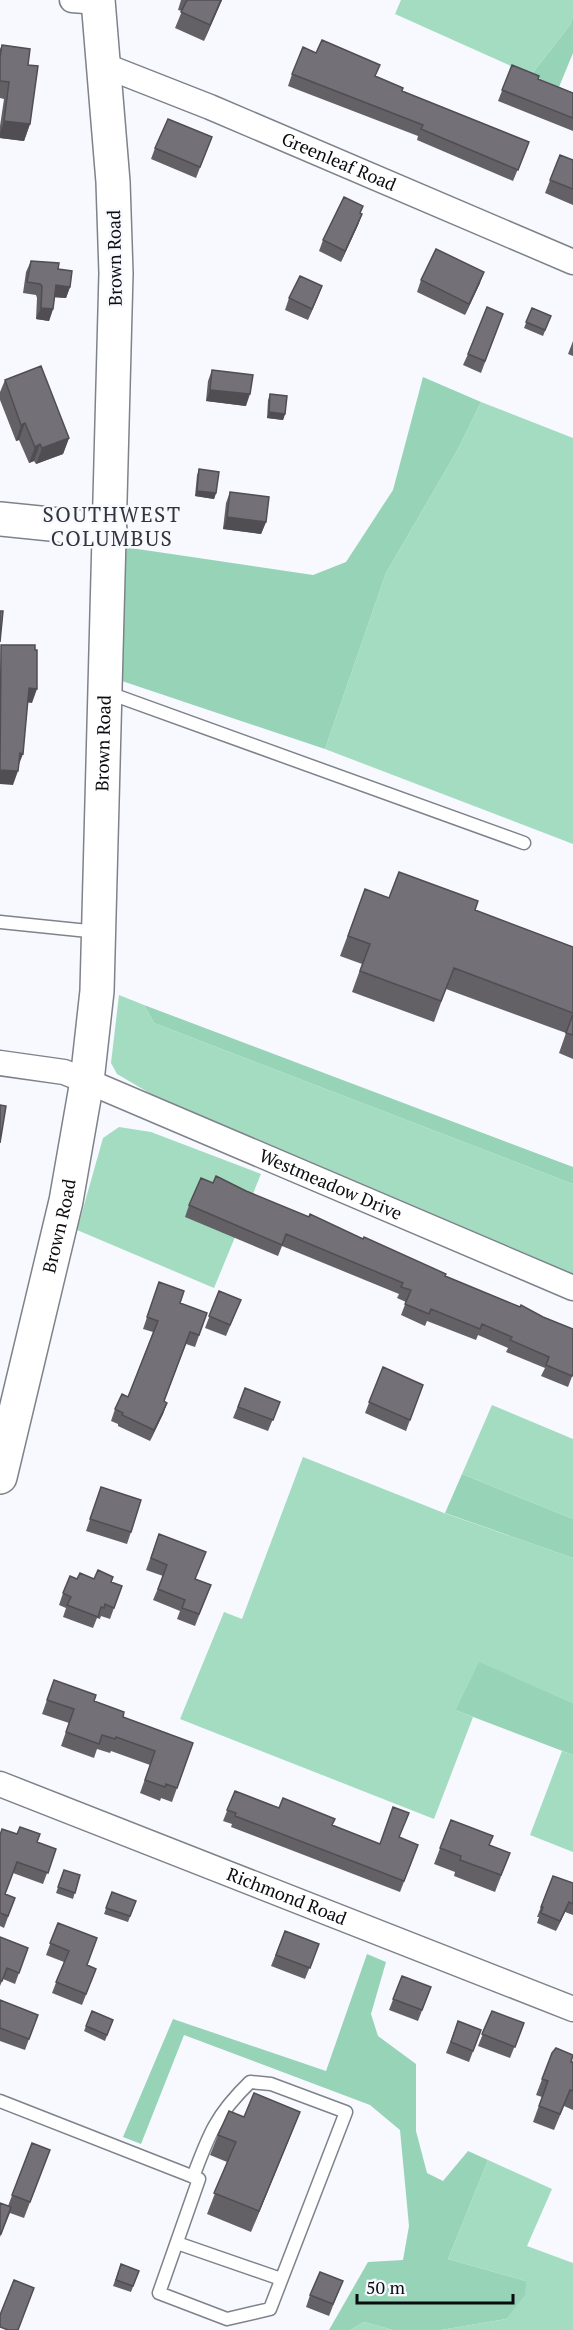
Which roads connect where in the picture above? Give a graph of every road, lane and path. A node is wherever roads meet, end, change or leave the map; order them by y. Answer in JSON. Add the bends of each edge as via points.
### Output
{"nodes":[{"id":1,"x":89,"y":1,"type":"edge"},
{"id":2,"x":103,"y":64,"type":"junction"},
{"id":3,"x":573,"y":262,"type":"edge"},
{"id":4,"x":0,"y":519,"type":"edge"},
{"id":5,"x":110,"y":530,"type":"junction"},
{"id":6,"x":105,"y":692,"type":"junction"},
{"id":7,"x":524,"y":843,"type":"dead end"},
{"id":8,"x":0,"y":922,"type":"edge"},
{"id":9,"x":100,"y":932,"type":"junction"},
{"id":10,"x":0,"y":1063,"type":"edge"},
{"id":11,"x":87,"y":1082,"type":"junction"},
{"id":12,"x":573,"y":1288,"type":"edge"},
{"id":13,"x":0,"y":1478,"type":"edge"},
{"id":14,"x":0,"y":1784,"type":"edge"},
{"id":15,"x":573,"y":2009,"type":"edge"},
{"id":16,"x":0,"y":2101,"type":"edge"},
{"id":17,"x":193,"y":2177,"type":"junction"},
{"id":18,"x":177,"y":2243,"type":"junction"},
{"id":19,"x":281,"y":2279,"type":"junction"}],
"edges":[{"from":1,"to":2,"type":"main road","name":"Brown Road"},
{"from":2,"to":3,"type":"street","name":"Greenleaf Road"},
{"from":2,"to":5,"type":"main road","name":"Brown Road","via":[[116,273]]},
{"from":4,"to":5,"type":"main road"},
{"from":5,"to":6,"type":"main road","name":"Brown Road"},
{"from":6,"to":7,"type":"lane"},
{"from":6,"to":9,"type":"main road","name":"Brown Road"},
{"from":8,"to":9,"type":"lane"},
{"from":9,"to":11,"type":"main road","name":"Brown Road"},
{"from":10,"to":11,"type":"street","name":"Westmeadow Drive","via":[[64,1072]]},
{"from":11,"to":12,"type":"street","name":"Westmeadow Drive"},
{"from":11,"to":13,"type":"main road","name":"Brown Road","via":[[60,1228]]},
{"from":14,"to":15,"type":"street","name":"Richmond Road"},
{"from":16,"to":17,"type":"lane"},
{"from":17,"to":18,"type":"lane","via":[[199,2179]]},
{"from":17,"to":19,"type":"lane","via":[[210,2131],[228,2103],[250,2082],[271,2084],[346,2112]]},
{"from":18,"to":19,"type":"lane"},
{"from":18,"to":19,"type":"lane","via":[[159,2293],[227,2319],[270,2308]]}]}
